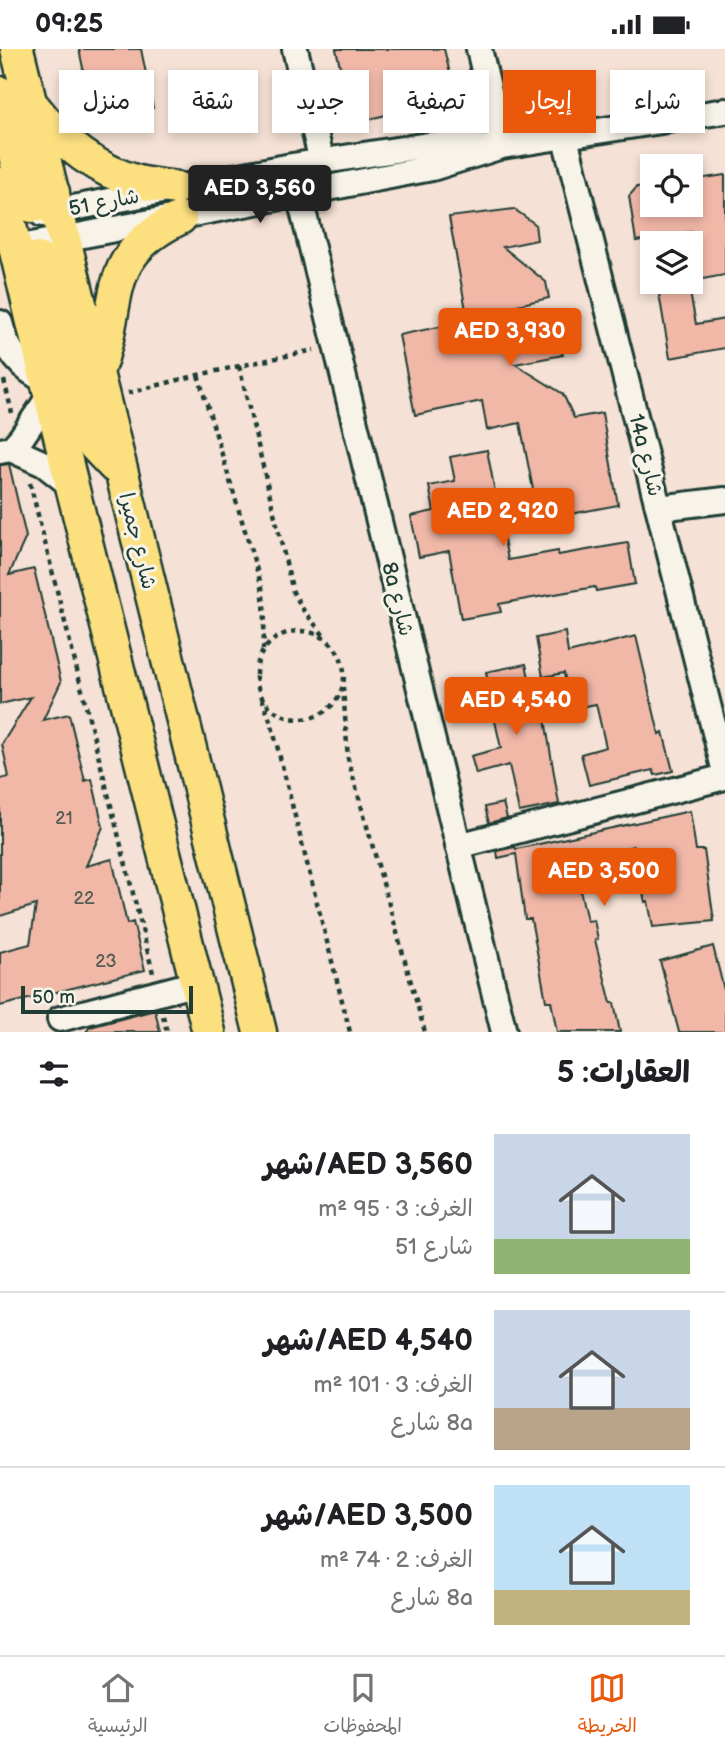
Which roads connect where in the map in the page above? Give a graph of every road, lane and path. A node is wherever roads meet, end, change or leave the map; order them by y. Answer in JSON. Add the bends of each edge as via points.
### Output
{"nodes":[{"id":1,"x":17,"y":49,"type":"edge"},
{"id":2,"x":295,"y":49,"type":"edge"},
{"id":3,"x":479,"y":49,"type":"edge"},
{"id":4,"x":0,"y":93,"type":"edge"},
{"id":5,"x":30,"y":102,"type":"junction"},
{"id":6,"x":725,"y":111,"type":"edge"},
{"id":7,"x":565,"y":138,"type":"junction"},
{"id":8,"x":496,"y":148,"type":"junction"},
{"id":9,"x":322,"y":162,"type":"junction"},
{"id":10,"x":292,"y":166,"type":"junction"},
{"id":11,"x":0,"y":184,"type":"edge"},
{"id":12,"x":299,"y":195,"type":"junction"},
{"id":13,"x":178,"y":203,"type":"junction"},
{"id":14,"x":58,"y":214,"type":"junction"},
{"id":15,"x":16,"y":247,"type":"junction"},
{"id":16,"x":0,"y":323,"type":"edge"},
{"id":17,"x":336,"y":345,"type":"junction"},
{"id":18,"x":239,"y":366,"type":"junction"},
{"id":19,"x":3,"y":374,"type":"dead end"},
{"id":20,"x":198,"y":375,"type":"junction"},
{"id":21,"x":100,"y":386,"type":"junction"},
{"id":22,"x":49,"y":387,"type":"junction"},
{"id":23,"x":6,"y":450,"type":"edge"},
{"id":24,"x":121,"y":472,"type":"junction"},
{"id":25,"x":72,"y":486,"type":"junction"},
{"id":26,"x":725,"y":500,"type":"edge"},
{"id":27,"x":659,"y":507,"type":"junction"},
{"id":28,"x":325,"y":637,"type":"junction"},
{"id":29,"x":262,"y":650,"type":"junction"},
{"id":30,"x":343,"y":687,"type":"junction"},
{"id":31,"x":262,"y":698,"type":"junction"},
{"id":32,"x":724,"y":762,"type":"edge"},
{"id":33,"x":458,"y":846,"type":"junction"},
{"id":34,"x":197,"y":983,"type":"junction"},
{"id":35,"x":158,"y":993,"type":"junction"},
{"id":36,"x":60,"y":1019,"type":"dead end"},
{"id":37,"x":208,"y":1031,"type":"edge"},
{"id":38,"x":167,"y":1032,"type":"edge"},
{"id":39,"x":260,"y":1032,"type":"edge"},
{"id":40,"x":350,"y":1032,"type":"edge"},
{"id":41,"x":425,"y":1032,"type":"edge"},
{"id":42,"x":504,"y":1032,"type":"edge"}],
"edges":[{"from":1,"to":5,"type":"main road","name":"شارع جميرا"},
{"from":2,"to":9,"type":"street"},
{"from":3,"to":8,"type":"street"},
{"from":4,"to":14,"type":"main road","via":[[26,201],[32,206],[45,204]]},
{"from":5,"to":13,"type":"main road","via":[[73,149]]},
{"from":5,"to":14,"type":"main road","name":"شارع جميرا"},
{"from":6,"to":7,"type":"street","name":"شارع 51"},
{"from":7,"to":8,"type":"street","name":"شارع 51"},
{"from":7,"to":27,"type":"street","name":"14a شارع"},
{"from":8,"to":9,"type":"street","name":"شارع 51","via":[[428,145]]},
{"from":8,"to":12,"type":"street","name":"شارع 51","via":[[432,168]]},
{"from":9,"to":10,"type":"street","name":"شارع 51"},
{"from":10,"to":12,"type":"street","name":"8a شارع"},
{"from":10,"to":13,"type":"street","name":"شارع 51"},
{"from":11,"to":15,"type":"main road"},
{"from":12,"to":13,"type":"street","name":"شارع 51"},
{"from":12,"to":17,"type":"street","name":"8a شارع"},
{"from":13,"to":14,"type":"street","name":"شارع 51"},
{"from":13,"to":21,"type":"main road","via":[[120,273]]},
{"from":14,"to":15,"type":"street","name":"شارع 51"},
{"from":14,"to":21,"type":"main road","name":"شارع جميرا"},
{"from":15,"to":22,"type":"main road"},
{"from":15,"to":24,"type":"main road","via":[[47,267],[87,430],[101,453]]},
{"from":16,"to":22,"type":"street","via":[[9,350]]},
{"from":17,"to":18,"type":"path"},
{"from":17,"to":33,"type":"street","name":"8a شارع"},
{"from":18,"to":20,"type":"path"},
{"from":18,"to":28,"type":"path","via":[[293,592]]},
{"from":19,"to":23,"type":"path","via":[[13,418],[7,427]]},
{"from":20,"to":21,"type":"path"},
{"from":20,"to":29,"type":"path","via":[[262,587]]},
{"from":21,"to":24,"type":"main road","name":"شارع جميرا"},
{"from":22,"to":23,"type":"street","via":[[36,419]]},
{"from":22,"to":25,"type":"main road"},
{"from":23,"to":25,"type":"street","via":[[44,464]]},
{"from":23,"to":35,"type":"path","via":[[17,472],[28,475]]},
{"from":24,"to":39,"type":"main road","name":"شارع جميرا"},
{"from":25,"to":34,"type":"main road"},
{"from":26,"to":27,"type":"street"},
{"from":27,"to":32,"type":"street","name":"14a شارع"},
{"from":28,"to":29,"type":"path","via":[[291,631]]},
{"from":28,"to":30,"type":"path","via":[[341,659]]},
{"from":29,"to":31,"type":"path","via":[[256,682]]},
{"from":30,"to":31,"type":"path","via":[[329,708],[306,719],[289,718]]},
{"from":30,"to":41,"type":"path","via":[[348,759]]},
{"from":31,"to":40,"type":"path"},
{"from":32,"to":33,"type":"street"},
{"from":33,"to":42,"type":"street","name":"8a شارع"},
{"from":34,"to":35,"type":"street"},
{"from":34,"to":37,"type":"main road"},
{"from":35,"to":36,"type":"street"},
{"from":35,"to":38,"type":"path"}]}
